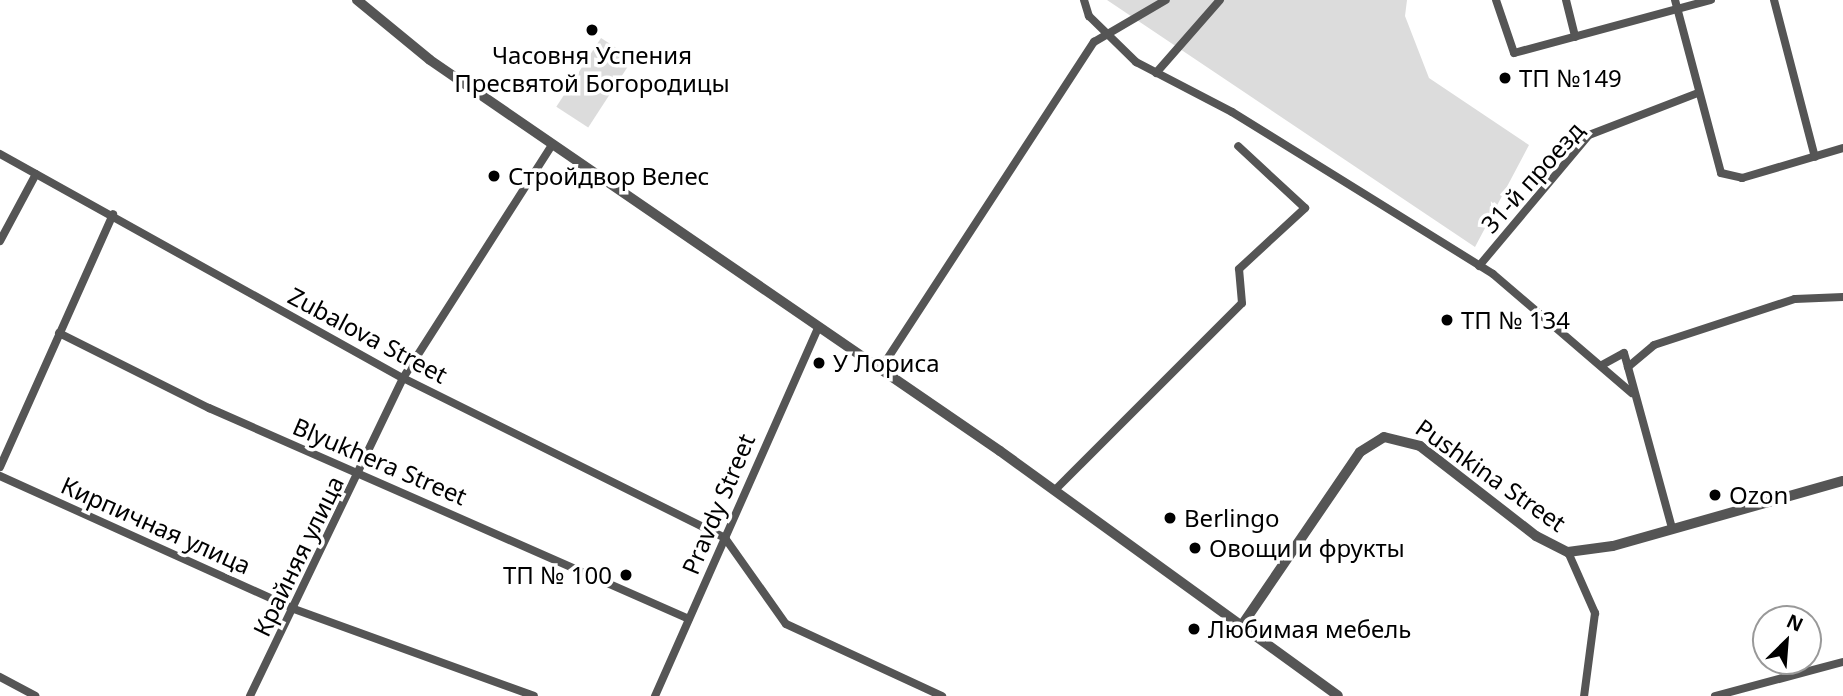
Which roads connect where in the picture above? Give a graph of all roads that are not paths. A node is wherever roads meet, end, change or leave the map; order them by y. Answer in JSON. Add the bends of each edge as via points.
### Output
{"nodes":[{"id":1,"x":357,"y":0,"type":"edge"},
{"id":2,"x":1084,"y":0,"type":"edge"},
{"id":3,"x":1166,"y":0,"type":"edge"},
{"id":4,"x":1220,"y":0,"type":"edge"},
{"id":5,"x":1496,"y":0,"type":"edge"},
{"id":6,"x":1566,"y":0,"type":"edge"},
{"id":7,"x":1675,"y":0,"type":"edge"},
{"id":8,"x":1711,"y":0,"type":"edge"},
{"id":9,"x":1774,"y":0,"type":"edge"},
{"id":10,"x":1678,"y":10,"type":"junction"},
{"id":11,"x":1106,"y":33,"type":"junction"},
{"id":12,"x":1575,"y":37,"type":"junction"},
{"id":13,"x":1156,"y":73,"type":"junction"},
{"id":14,"x":1698,"y":93,"type":"junction"},
{"id":15,"x":552,"y":145,"type":"junction"},
{"id":16,"x":1238,"y":146,"type":"dead end"},
{"id":17,"x":1843,"y":148,"type":"edge"},
{"id":18,"x":0,"y":154,"type":"edge"},
{"id":19,"x":1815,"y":156,"type":"junction"},
{"id":20,"x":36,"y":174,"type":"junction"},
{"id":21,"x":113,"y":214,"type":"junction"},
{"id":22,"x":0,"y":241,"type":"edge"},
{"id":23,"x":1479,"y":266,"type":"junction"},
{"id":24,"x":1843,"y":296,"type":"edge"},
{"id":25,"x":818,"y":328,"type":"junction"},
{"id":26,"x":59,"y":333,"type":"junction"},
{"id":27,"x":1602,"y":365,"type":"junction"},
{"id":28,"x":1628,"y":367,"type":"junction"},
{"id":29,"x":880,"y":370,"type":"junction"},
{"id":30,"x":403,"y":378,"type":"junction"},
{"id":31,"x":1632,"y":393,"type":"junction"},
{"id":32,"x":0,"y":467,"type":"edge"},
{"id":33,"x":360,"y":475,"type":"junction"},
{"id":34,"x":0,"y":476,"type":"edge"},
{"id":35,"x":1843,"y":481,"type":"edge"},
{"id":36,"x":1055,"y":490,"type":"junction"},
{"id":37,"x":1672,"y":528,"type":"junction"},
{"id":38,"x":725,"y":538,"type":"junction"},
{"id":39,"x":1568,"y":552,"type":"junction"},
{"id":40,"x":294,"y":608,"type":"junction"},
{"id":41,"x":689,"y":619,"type":"junction"},
{"id":42,"x":1242,"y":625,"type":"junction"},
{"id":43,"x":1843,"y":662,"type":"edge"},
{"id":44,"x":0,"y":677,"type":"edge"},
{"id":45,"x":35,"y":696,"type":"edge"},
{"id":46,"x":250,"y":696,"type":"edge"},
{"id":47,"x":533,"y":696,"type":"edge"},
{"id":48,"x":654,"y":696,"type":"edge"},
{"id":49,"x":942,"y":696,"type":"edge"},
{"id":50,"x":1338,"y":696,"type":"edge"},
{"id":51,"x":1584,"y":696,"type":"edge"},
{"id":52,"x":1715,"y":696,"type":"edge"}],
"edges":[{"from":1,"to":15,"type":"street","via":[[430,60]]},
{"from":2,"to":11,"type":"street"},
{"from":3,"to":11,"type":"street"},
{"from":4,"to":13,"type":"street"},
{"from":5,"to":12,"type":"street","via":[[1514,53]]},
{"from":6,"to":12,"type":"street"},
{"from":7,"to":10,"type":"street"},
{"from":8,"to":10,"type":"street"},
{"from":9,"to":19,"type":"street"},
{"from":10,"to":12,"type":"street"},
{"from":10,"to":14,"type":"street"},
{"from":11,"to":13,"type":"street"},
{"from":11,"to":29,"type":"street"},
{"from":13,"to":23,"type":"street","via":[[1232,112]]},
{"from":14,"to":19,"type":"street","via":[[1716,166],[1725,175],[1742,178]]},
{"from":14,"to":23,"type":"street","name":"31-й проезд","via":[[1589,135]]},
{"from":15,"to":25,"type":"street"},
{"from":15,"to":30,"type":"street","name":"Крайняя улица"},
{"from":16,"to":36,"type":"street","via":[[1305,208],[1239,269],[1242,303]]},
{"from":17,"to":19,"type":"street"},
{"from":18,"to":20,"type":"street","name":"Zubalova Street"},
{"from":20,"to":21,"type":"street","name":"Zubalova Street"},
{"from":20,"to":22,"type":"street"},
{"from":21,"to":26,"type":"street"},
{"from":21,"to":30,"type":"street","name":"Zubalova Street"},
{"from":23,"to":27,"type":"street"},
{"from":24,"to":28,"type":"street","via":[[1796,299],[1654,345]]},
{"from":25,"to":29,"type":"street"},
{"from":25,"to":38,"type":"street","name":"Pravdy Street"},
{"from":26,"to":32,"type":"street"},
{"from":26,"to":33,"type":"street","name":"Blyukhera Street"},
{"from":27,"to":28,"type":"street","via":[[1624,354]]},
{"from":27,"to":31,"type":"street"},
{"from":28,"to":31,"type":"street"},
{"from":29,"to":36,"type":"street"},
{"from":30,"to":33,"type":"street","name":"Крайняя улица"},
{"from":30,"to":38,"type":"street","name":"Zubalova Street"},
{"from":31,"to":37,"type":"street"},
{"from":33,"to":40,"type":"street","name":"Крайняя улица"},
{"from":33,"to":41,"type":"street","name":"Blyukhera Street","via":[[527,542]]},
{"from":34,"to":40,"type":"street","name":"Кирпичная улица"},
{"from":35,"to":37,"type":"street","name":"Pushkina Street"},
{"from":36,"to":42,"type":"street"},
{"from":37,"to":39,"type":"street","name":"Pushkina Street","via":[[1595,551]]},
{"from":38,"to":41,"type":"street","name":"Pravdy Street"},
{"from":38,"to":49,"type":"street","via":[[786,624]]},
{"from":39,"to":42,"type":"street","name":"Pushkina Street","via":[[1536,536],[1420,446],[1384,437],[1360,452]]},
{"from":39,"to":51,"type":"street","via":[[1595,613]]},
{"from":40,"to":46,"type":"street","name":"Крайняя улица"},
{"from":40,"to":47,"type":"street","name":"Кирпичная улица"},
{"from":41,"to":48,"type":"street","name":"Pravdy Street"},
{"from":42,"to":50,"type":"street"},
{"from":43,"to":52,"type":"street"},
{"from":44,"to":45,"type":"street"}]}
